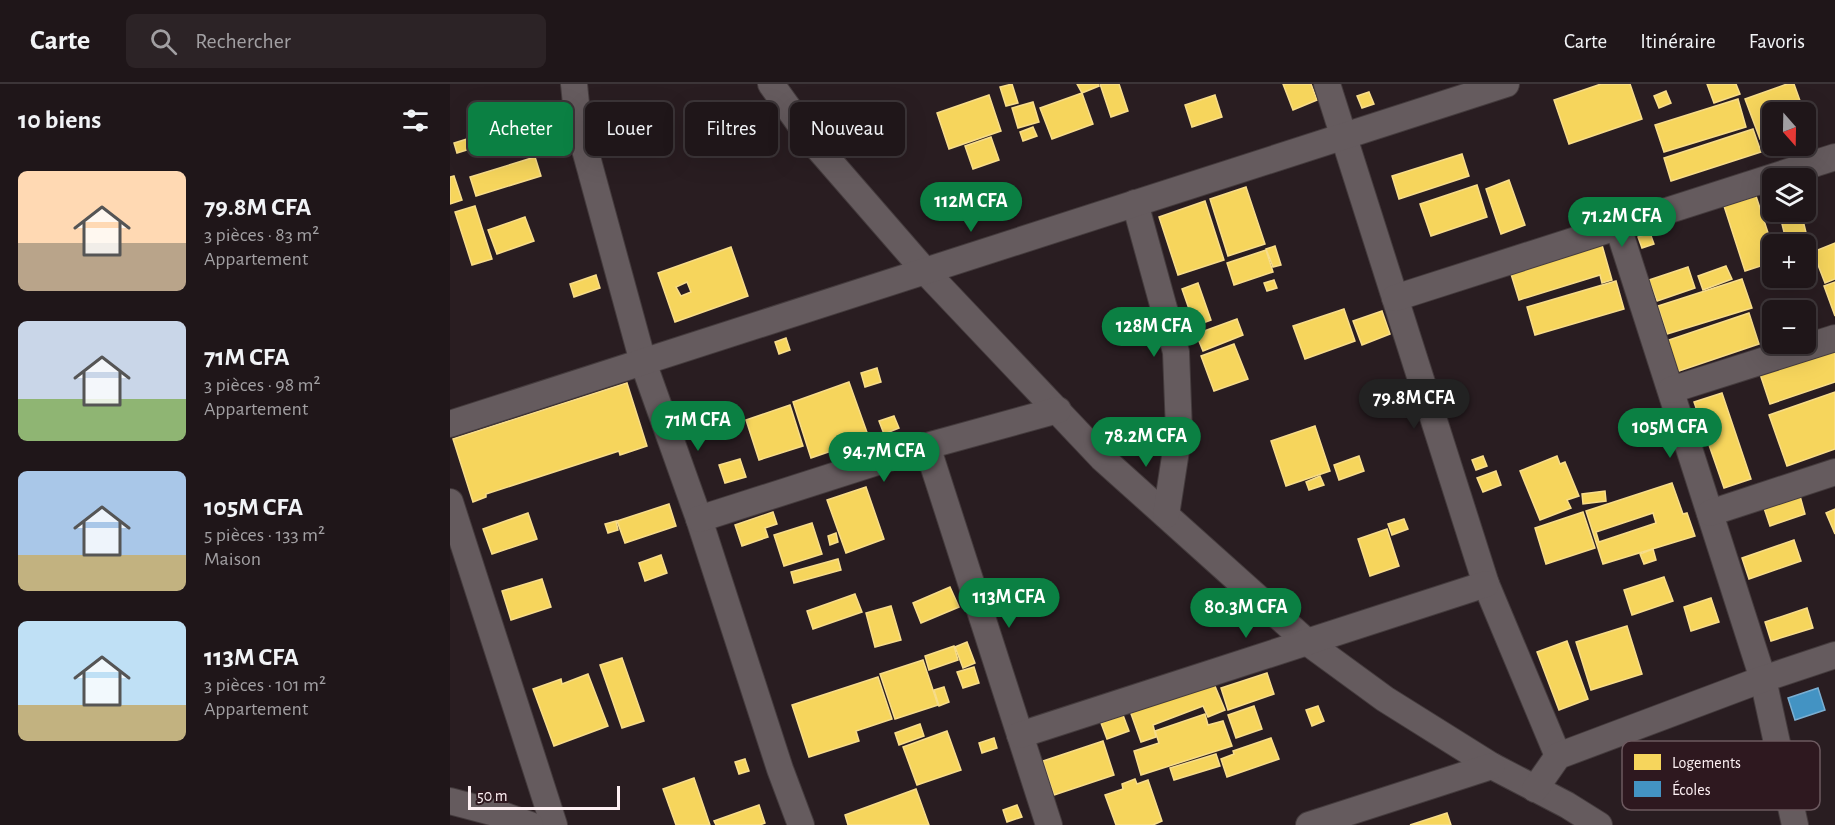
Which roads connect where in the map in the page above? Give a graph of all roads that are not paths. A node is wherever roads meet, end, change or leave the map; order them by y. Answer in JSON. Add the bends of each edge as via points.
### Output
{"nodes":[{"id":1,"x":574,"y":84,"type":"edge"},
{"id":2,"x":771,"y":84,"type":"edge"},
{"id":3,"x":1327,"y":84,"type":"edge"},
{"id":4,"x":1506,"y":84,"type":"edge"},
{"id":5,"x":1343,"y":136,"type":"junction"},
{"id":6,"x":1835,"y":157,"type":"edge"},
{"id":7,"x":1135,"y":203,"type":"junction"},
{"id":8,"x":1618,"y":226,"type":"junction"},
{"id":9,"x":925,"y":271,"type":"junction"},
{"id":10,"x":1395,"y":298,"type":"junction"},
{"id":11,"x":1835,"y":338,"type":"edge"},
{"id":12,"x":643,"y":362,"type":"junction"},
{"id":13,"x":1671,"y":390,"type":"junction"},
{"id":14,"x":1058,"y":410,"type":"junction"},
{"id":15,"x":450,"y":424,"type":"edge"},
{"id":16,"x":927,"y":446,"type":"junction"},
{"id":17,"x":1835,"y":472,"type":"edge"},
{"id":18,"x":450,"y":502,"type":"edge"},
{"id":19,"x":1710,"y":513,"type":"junction"},
{"id":20,"x":1166,"y":515,"type":"junction"},
{"id":21,"x":699,"y":519,"type":"junction"},
{"id":22,"x":1486,"y":584,"type":"junction"},
{"id":23,"x":1307,"y":642,"type":"junction"},
{"id":24,"x":1835,"y":655,"type":"edge"},
{"id":25,"x":1763,"y":679,"type":"junction"},
{"id":26,"x":1020,"y":735,"type":"junction"},
{"id":27,"x":1777,"y":741,"type":"edge"},
{"id":28,"x":1558,"y":756,"type":"junction"},
{"id":29,"x":1492,"y":766,"type":"junction"},
{"id":30,"x":1535,"y":789,"type":"junction"},
{"id":31,"x":450,"y":801,"type":"edge"},
{"id":32,"x":1792,"y":810,"type":"edge"},
{"id":33,"x":1570,"y":815,"type":"edge"},
{"id":34,"x":1325,"y":823,"type":"edge"},
{"id":35,"x":530,"y":825,"type":"edge"},
{"id":36,"x":554,"y":825,"type":"edge"},
{"id":37,"x":801,"y":825,"type":"edge"},
{"id":38,"x":1049,"y":825,"type":"edge"},
{"id":39,"x":1599,"y":825,"type":"edge"},
{"id":40,"x":1795,"y":825,"type":"edge"}],
"edges":[{"from":1,"to":12,"type":"street","via":[[578,124]]},
{"from":2,"to":9,"type":"street","via":[[812,141]]},
{"from":3,"to":5,"type":"street"},
{"from":4,"to":5,"type":"street"},
{"from":5,"to":7,"type":"street"},
{"from":5,"to":10,"type":"street"},
{"from":6,"to":8,"type":"street"},
{"from":7,"to":9,"type":"street"},
{"from":7,"to":20,"type":"street","via":[[1176,352],[1179,431]]},
{"from":8,"to":10,"type":"street"},
{"from":8,"to":13,"type":"street"},
{"from":9,"to":12,"type":"street"},
{"from":9,"to":14,"type":"street"},
{"from":10,"to":22,"type":"street"},
{"from":11,"to":13,"type":"street"},
{"from":12,"to":15,"type":"street"},
{"from":12,"to":21,"type":"street"},
{"from":13,"to":19,"type":"street"},
{"from":14,"to":16,"type":"street"},
{"from":14,"to":20,"type":"street","via":[[1102,458]]},
{"from":16,"to":21,"type":"street"},
{"from":16,"to":26,"type":"street"},
{"from":17,"to":19,"type":"street"},
{"from":18,"to":36,"type":"street"},
{"from":19,"to":25,"type":"street"},
{"from":20,"to":23,"type":"street"},
{"from":21,"to":37,"type":"street"},
{"from":22,"to":23,"type":"street"},
{"from":22,"to":28,"type":"street"},
{"from":23,"to":26,"type":"street"},
{"from":23,"to":29,"type":"street","via":[[1386,699]]},
{"from":24,"to":25,"type":"street"},
{"from":25,"to":27,"type":"street"},
{"from":25,"to":28,"type":"street"},
{"from":26,"to":38,"type":"street"},
{"from":28,"to":30,"type":"street"},
{"from":29,"to":30,"type":"street"},
{"from":29,"to":34,"type":"street"},
{"from":30,"to":33,"type":"street"},
{"from":31,"to":35,"type":"street"},
{"from":32,"to":40,"type":"street"},
{"from":33,"to":39,"type":"street"}]}
